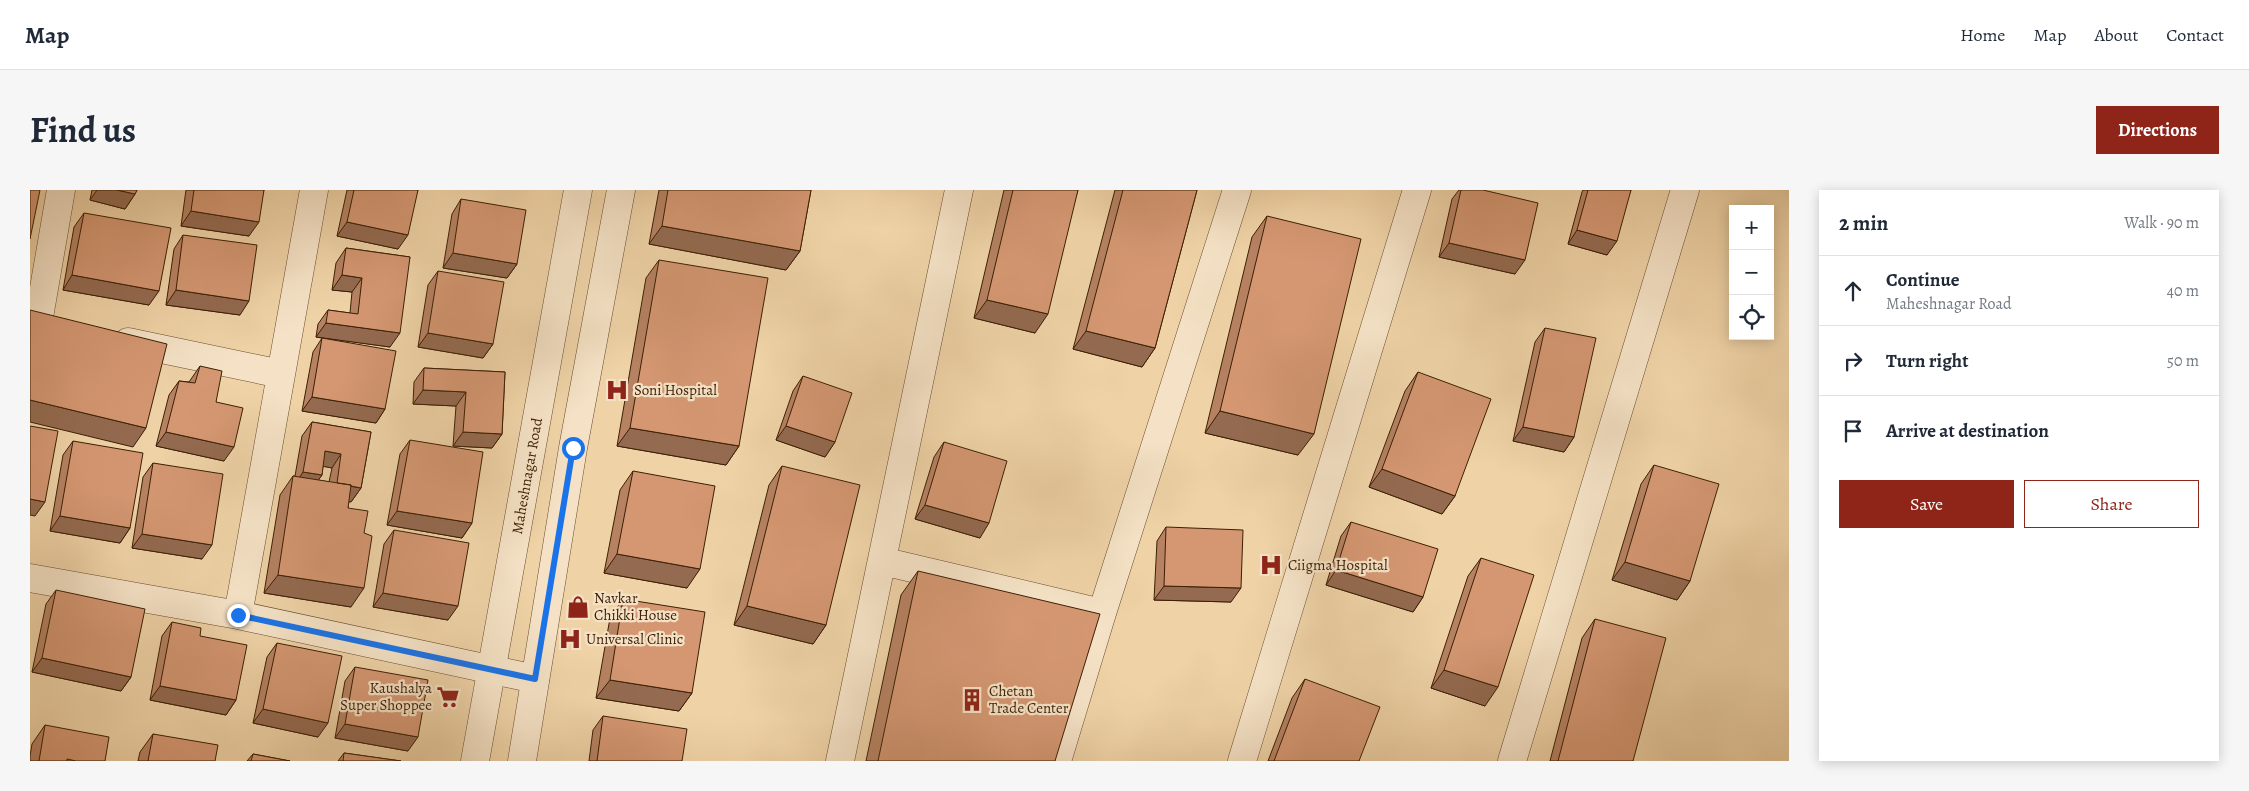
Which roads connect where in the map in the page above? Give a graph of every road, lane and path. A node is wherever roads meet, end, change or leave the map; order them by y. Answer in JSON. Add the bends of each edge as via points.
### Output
{"nodes":[{"id":1,"x":61,"y":190,"type":"edge"},
{"id":2,"x":314,"y":190,"type":"edge"},
{"id":3,"x":578,"y":190,"type":"edge"},
{"id":4,"x":622,"y":190,"type":"edge"},
{"id":5,"x":959,"y":190,"type":"edge"},
{"id":6,"x":1238,"y":190,"type":"edge"},
{"id":7,"x":1417,"y":190,"type":"edge"},
{"id":8,"x":1685,"y":190,"type":"edge"},
{"id":9,"x":34,"y":322,"type":"edge"},
{"id":10,"x":67,"y":329,"type":"edge"},
{"id":11,"x":106,"y":337,"type":"edge"},
{"id":12,"x":281,"y":374,"type":"junction"},
{"id":13,"x":882,"y":561,"type":"junction"},
{"id":14,"x":30,"y":578,"type":"edge"},
{"id":15,"x":1102,"y":614,"type":"junction"},
{"id":16,"x":238,"y":615,"type":"junction"},
{"id":17,"x":492,"y":669,"type":"junction"},
{"id":18,"x":535,"y":679,"type":"junction"},
{"id":19,"x":475,"y":761,"type":"edge"},
{"id":20,"x":522,"y":761,"type":"edge"},
{"id":21,"x":840,"y":761,"type":"edge"},
{"id":22,"x":1057,"y":761,"type":"edge"},
{"id":23,"x":1242,"y":761,"type":"edge"},
{"id":24,"x":1512,"y":761,"type":"edge"}],
"edges":[{"from":1,"to":9,"type":"street"},
{"from":2,"to":12,"type":"street"},
{"from":3,"to":17,"type":"street","name":"Maheshnagar Road"},
{"from":4,"to":18,"type":"street","via":[[573,448]]},
{"from":5,"to":13,"type":"street"},
{"from":6,"to":15,"type":"street"},
{"from":7,"to":23,"type":"street"},
{"from":8,"to":24,"type":"street"},
{"from":9,"to":10,"type":"street"},
{"from":11,"to":12,"type":"street"},
{"from":12,"to":16,"type":"street"},
{"from":13,"to":15,"type":"street"},
{"from":13,"to":21,"type":"street"},
{"from":14,"to":16,"type":"street"},
{"from":15,"to":22,"type":"street"},
{"from":16,"to":17,"type":"street"},
{"from":17,"to":18,"type":"street"},
{"from":17,"to":19,"type":"street","name":"Maheshnagar Road"},
{"from":18,"to":20,"type":"street"}]}
